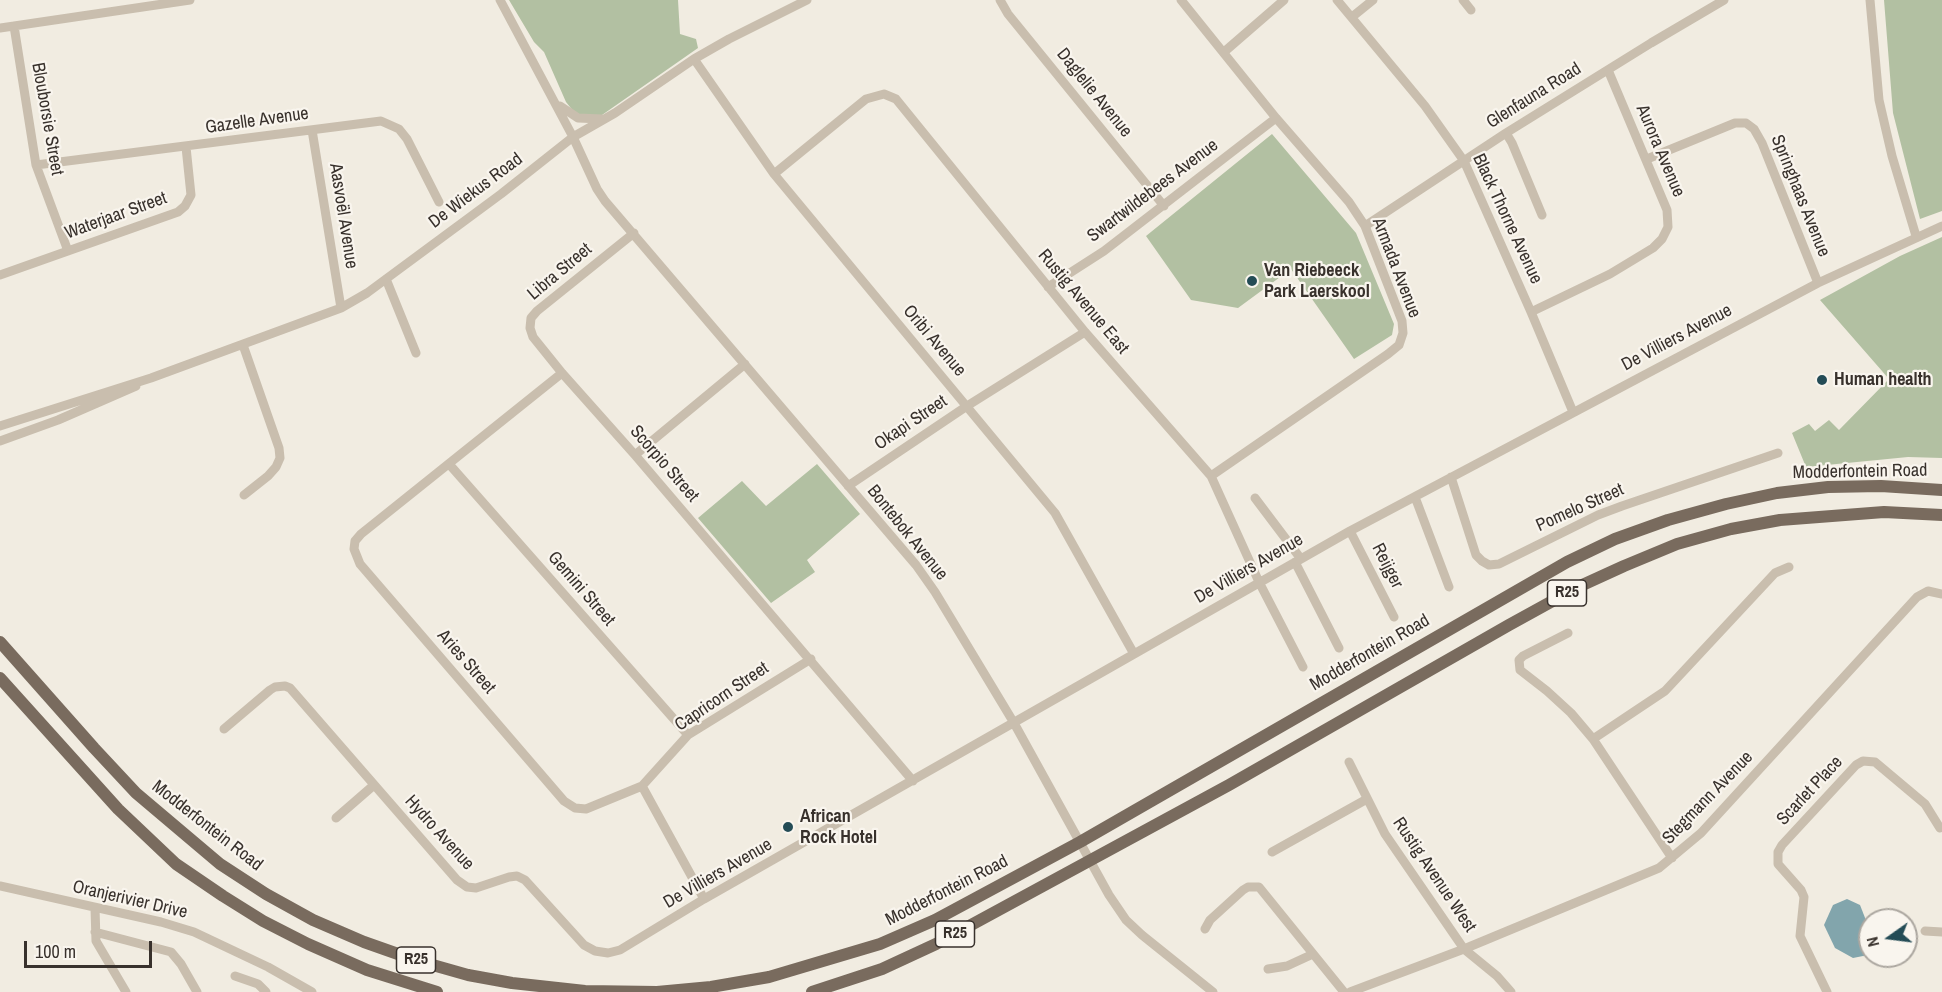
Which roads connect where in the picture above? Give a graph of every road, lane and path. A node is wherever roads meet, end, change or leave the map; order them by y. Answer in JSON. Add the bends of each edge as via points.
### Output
{"nodes":[{"id":1,"x":190,"y":0,"type":"edge"},
{"id":2,"x":500,"y":0,"type":"edge"},
{"id":3,"x":807,"y":0,"type":"edge"},
{"id":4,"x":1000,"y":0,"type":"edge"},
{"id":5,"x":1181,"y":0,"type":"edge"},
{"id":6,"x":1284,"y":0,"type":"edge"},
{"id":7,"x":1337,"y":0,"type":"edge"},
{"id":8,"x":1373,"y":0,"type":"edge"},
{"id":9,"x":1463,"y":0,"type":"edge"},
{"id":10,"x":1724,"y":0,"type":"edge"},
{"id":11,"x":1870,"y":0,"type":"edge"},
{"id":12,"x":1471,"y":10,"type":"dead end"},
{"id":13,"x":1352,"y":17,"type":"junction"},
{"id":14,"x":14,"y":26,"type":"junction"},
{"id":15,"x":0,"y":28,"type":"edge"},
{"id":16,"x":1224,"y":52,"type":"junction"},
{"id":17,"x":694,"y":59,"type":"junction"},
{"id":18,"x":1608,"y":70,"type":"junction"},
{"id":19,"x":552,"y":97,"type":"junction"},
{"id":20,"x":1276,"y":118,"type":"junction"},
{"id":21,"x":604,"y":119,"type":"junction"},
{"id":22,"x":312,"y":130,"type":"junction"},
{"id":23,"x":1506,"y":133,"type":"junction"},
{"id":24,"x":573,"y":137,"type":"junction"},
{"id":25,"x":186,"y":147,"type":"junction"},
{"id":26,"x":1647,"y":159,"type":"junction"},
{"id":27,"x":1464,"y":161,"type":"junction"},
{"id":28,"x":36,"y":165,"type":"junction"},
{"id":29,"x":774,"y":174,"type":"junction"},
{"id":30,"x":439,"y":202,"type":"dead end"},
{"id":31,"x":1164,"y":206,"type":"junction"},
{"id":32,"x":1542,"y":215,"type":"dead end"},
{"id":33,"x":1365,"y":226,"type":"junction"},
{"id":34,"x":1942,"y":226,"type":"edge"},
{"id":35,"x":634,"y":233,"type":"junction"},
{"id":36,"x":1916,"y":236,"type":"junction"},
{"id":37,"x":68,"y":251,"type":"junction"},
{"id":38,"x":0,"y":275,"type":"edge"},
{"id":39,"x":386,"y":279,"type":"junction"},
{"id":40,"x":1818,"y":283,"type":"junction"},
{"id":41,"x":1048,"y":286,"type":"junction"},
{"id":42,"x":341,"y":308,"type":"junction"},
{"id":43,"x":1531,"y":312,"type":"junction"},
{"id":44,"x":1085,"y":332,"type":"junction"},
{"id":45,"x":243,"y":345,"type":"junction"},
{"id":46,"x":416,"y":353,"type":"dead end"},
{"id":47,"x":745,"y":364,"type":"junction"},
{"id":48,"x":562,"y":373,"type":"junction"},
{"id":49,"x":151,"y":378,"type":"junction"},
{"id":50,"x":967,"y":406,"type":"junction"},
{"id":51,"x":1572,"y":412,"type":"junction"},
{"id":52,"x":0,"y":426,"type":"edge"},
{"id":53,"x":0,"y":441,"type":"edge"},
{"id":54,"x":1778,"y":453,"type":"dead end"},
{"id":55,"x":635,"y":455,"type":"junction"},
{"id":56,"x":448,"y":464,"type":"junction"},
{"id":57,"x":1211,"y":476,"type":"junction"},
{"id":58,"x":1451,"y":477,"type":"junction"},
{"id":59,"x":848,"y":486,"type":"junction"},
{"id":60,"x":1942,"y":490,"type":"edge"},
{"id":61,"x":244,"y":495,"type":"dead end"},
{"id":62,"x":1415,"y":497,"type":"junction"},
{"id":63,"x":1255,"y":498,"type":"dead end"},
{"id":64,"x":1942,"y":515,"type":"edge"},
{"id":65,"x":1350,"y":531,"type":"junction"},
{"id":66,"x":1298,"y":561,"type":"junction"},
{"id":67,"x":1789,"y":567,"type":"dead end"},
{"id":68,"x":1259,"y":582,"type":"junction"},
{"id":69,"x":1449,"y":587,"type":"dead end"},
{"id":70,"x":1938,"y":592,"type":"edge"},
{"id":71,"x":1394,"y":617,"type":"dead end"},
{"id":72,"x":1568,"y":633,"type":"dead end"},
{"id":73,"x":0,"y":642,"type":"edge"},
{"id":74,"x":1339,"y":648,"type":"dead end"},
{"id":75,"x":1134,"y":654,"type":"junction"},
{"id":76,"x":810,"y":659,"type":"junction"},
{"id":77,"x":1303,"y":667,"type":"dead end"},
{"id":78,"x":0,"y":678,"type":"edge"},
{"id":79,"x":1014,"y":723,"type":"junction"},
{"id":80,"x":224,"y":729,"type":"dead end"},
{"id":81,"x":688,"y":735,"type":"junction"},
{"id":82,"x":1593,"y":739,"type":"junction"},
{"id":83,"x":1349,"y":762,"type":"dead end"},
{"id":84,"x":913,"y":781,"type":"junction"},
{"id":85,"x":374,"y":785,"type":"junction"},
{"id":86,"x":642,"y":786,"type":"junction"},
{"id":87,"x":1367,"y":799,"type":"junction"},
{"id":88,"x":564,"y":801,"type":"joint"},
{"id":89,"x":336,"y":818,"type":"dead end"},
{"id":90,"x":1940,"y":828,"type":"dead end"},
{"id":91,"x":1080,"y":842,"type":"junction"},
{"id":92,"x":1272,"y":852,"type":"dead end"},
{"id":93,"x":1672,"y":858,"type":"junction"},
{"id":94,"x":1090,"y":860,"type":"junction"},
{"id":95,"x":0,"y":886,"type":"edge"},
{"id":96,"x":704,"y":899,"type":"junction"},
{"id":97,"x":95,"y":908,"type":"junction"},
{"id":98,"x":1205,"y":929,"type":"dead end"},
{"id":99,"x":1925,"y":931,"type":"dead end"},
{"id":100,"x":95,"y":932,"type":"junction"},
{"id":101,"x":1942,"y":932,"type":"edge"},
{"id":102,"x":584,"y":945,"type":"joint"},
{"id":103,"x":1464,"y":949,"type":"junction"},
{"id":104,"x":1313,"y":954,"type":"junction"},
{"id":105,"x":1268,"y":969,"type":"dead end"},
{"id":106,"x":235,"y":976,"type":"dead end"},
{"id":107,"x":1824,"y":991,"type":"edge"},
{"id":108,"x":126,"y":992,"type":"edge"},
{"id":109,"x":197,"y":992,"type":"edge"},
{"id":110,"x":266,"y":992,"type":"edge"},
{"id":111,"x":312,"y":992,"type":"edge"},
{"id":112,"x":437,"y":992,"type":"edge"},
{"id":113,"x":812,"y":992,"type":"edge"},
{"id":114,"x":1213,"y":992,"type":"edge"},
{"id":115,"x":1344,"y":992,"type":"edge"},
{"id":116,"x":1350,"y":992,"type":"edge"},
{"id":117,"x":1511,"y":992,"type":"edge"}],
"edges":[{"from":1,"to":14,"type":"street"},
{"from":2,"to":19,"type":"street","name":"Bontebok Avenue"},
{"from":3,"to":17,"type":"street","name":"De Wiekus Road"},
{"from":4,"to":31,"type":"street","name":"Daglelie Avenue"},
{"from":5,"to":16,"type":"street","name":"Armada Avenue"},
{"from":6,"to":16,"type":"street"},
{"from":7,"to":13,"type":"street","name":"Black Thorne Avenue"},
{"from":8,"to":13,"type":"street"},
{"from":9,"to":12,"type":"street"},
{"from":10,"to":18,"type":"street","name":"Glenfauna Road"},
{"from":11,"to":36,"type":"street","via":[[1879,100]]},
{"from":13,"to":27,"type":"street","name":"Black Thorne Avenue"},
{"from":14,"to":15,"type":"street"},
{"from":14,"to":28,"type":"street","name":"Blouborsie Street"},
{"from":16,"to":20,"type":"street","name":"Armada Avenue"},
{"from":17,"to":21,"type":"street","name":"De Wiekus Road"},
{"from":17,"to":29,"type":"street","name":"Oribi Avenue"},
{"from":18,"to":23,"type":"street","name":"Glenfauna Road"},
{"from":18,"to":26,"type":"street","name":"Aurora Avenue"},
{"from":19,"to":21,"type":"street","via":[[578,118]]},
{"from":19,"to":24,"type":"street","name":"Bontebok Avenue"},
{"from":20,"to":31,"type":"street","name":"Swartwildebees Avenue"},
{"from":20,"to":33,"type":"street","name":"Armada Avenue"},
{"from":21,"to":24,"type":"street","name":"De Wiekus Road"},
{"from":22,"to":25,"type":"street","name":"Gazelle Avenue"},
{"from":22,"to":30,"type":"street","name":"Gazelle Avenue","via":[[371,121],[399,129]]},
{"from":22,"to":42,"type":"street","name":"Aasvoël Avenue"},
{"from":23,"to":27,"type":"street","name":"Glenfauna Road"},
{"from":23,"to":32,"type":"street"},
{"from":24,"to":35,"type":"street","name":"Bontebok Avenue","via":[[597,189]]},
{"from":24,"to":39,"type":"street","name":"De Wiekus Road"},
{"from":25,"to":28,"type":"street","name":"Gazelle Avenue"},
{"from":25,"to":37,"type":"street","name":"Waterjaar Street","via":[[192,188],[185,206],[178,212]]},
{"from":26,"to":40,"type":"street","name":"Springhaas Avenue","via":[[1735,123],[1746,123],[1762,143]]},
{"from":26,"to":43,"type":"street","name":"Aurora Avenue","via":[[1667,210],[1668,227],[1662,239],[1610,274]]},
{"from":27,"to":33,"type":"street","name":"Glenfauna Road"},
{"from":27,"to":43,"type":"street","name":"Black Thorne Avenue"},
{"from":28,"to":37,"type":"street","name":"Blouborsie Street"},
{"from":29,"to":41,"type":"street","name":"Rustig Avenue East","via":[[866,99],[879,94],[890,96]]},
{"from":29,"to":50,"type":"street","name":"Oribi Avenue"},
{"from":31,"to":41,"type":"street","name":"Swartwildebees Avenue"},
{"from":33,"to":57,"type":"street","name":"Armada Avenue","via":[[1402,321],[1399,345]]},
{"from":34,"to":36,"type":"street","name":"De Villiers Avenue"},
{"from":35,"to":47,"type":"street","name":"Bontebok Avenue"},
{"from":35,"to":48,"type":"street","name":"Libra Street","via":[[531,318],[533,337]]},
{"from":36,"to":40,"type":"street","name":"De Villiers Avenue"},
{"from":37,"to":38,"type":"street","name":"Waterjaar Street"},
{"from":39,"to":42,"type":"street","name":"De Wiekus Road"},
{"from":39,"to":46,"type":"street"},
{"from":40,"to":51,"type":"street","name":"De Villiers Avenue"},
{"from":41,"to":44,"type":"street","name":"Rustig Avenue East"},
{"from":42,"to":45,"type":"street","name":"De Wiekus Road"},
{"from":43,"to":51,"type":"street","name":"Black Thorne Avenue"},
{"from":44,"to":50,"type":"street","name":"Okapi Street"},
{"from":44,"to":57,"type":"street","name":"Rustig Avenue East"},
{"from":45,"to":49,"type":"street","name":"De Wiekus Road"},
{"from":45,"to":61,"type":"street","via":[[280,458],[268,476]]},
{"from":47,"to":55,"type":"street"},
{"from":47,"to":59,"type":"street","name":"Bontebok Avenue"},
{"from":48,"to":55,"type":"street","name":"Scorpio Street"},
{"from":48,"to":56,"type":"street"},
{"from":49,"to":52,"type":"street","name":"De Wiekus Road"},
{"from":49,"to":53,"type":"street","name":"De Wiekus Road","via":[[97,404]]},
{"from":50,"to":59,"type":"street","name":"Okapi Street"},
{"from":50,"to":75,"type":"street","name":"Oribi Avenue","via":[[1055,513]]},
{"from":51,"to":58,"type":"street","name":"De Villiers Avenue"},
{"from":54,"to":58,"type":"street","name":"Pomelo Street","via":[[1598,515],[1499,564],[1489,565],[1476,555]]},
{"from":55,"to":76,"type":"street","name":"Scorpio Street"},
{"from":56,"to":81,"type":"street","name":"Gemini Street"},
{"from":56,"to":88,"type":"street","name":"Aries Street","via":[[361,534],[354,549],[360,564]]},
{"from":57,"to":68,"type":"street","name":"Rustig Avenue East"},
{"from":58,"to":62,"type":"street","name":"De Villiers Avenue"},
{"from":59,"to":79,"type":"street","name":"Bontebok Avenue","via":[[926,577]]},
{"from":60,"to":91,"type":"main road","name":"Modderfontein Road","number":"R25","via":[[1881,486],[1777,493],[1668,520],[1615,539],[1547,573]]},
{"from":62,"to":65,"type":"street","name":"De Villiers Avenue"},
{"from":62,"to":69,"type":"street"},
{"from":63,"to":66,"type":"street"},
{"from":64,"to":94,"type":"main road","number":"R25","via":[[1884,512],[1780,520],[1677,544],[1578,587]]},
{"from":65,"to":66,"type":"street","name":"De Villiers Avenue"},
{"from":65,"to":71,"type":"street","name":"Reijger"},
{"from":66,"to":68,"type":"street","name":"De Villiers Avenue"},
{"from":66,"to":74,"type":"street"},
{"from":67,"to":82,"type":"street","via":[[1775,573],[1665,691]]},
{"from":68,"to":75,"type":"street","name":"De Villiers Avenue"},
{"from":68,"to":77,"type":"street","name":"Rustig Avenue East"},
{"from":70,"to":93,"type":"street","name":"Stegmann Avenue","via":[[1917,597],[1701,833]]},
{"from":72,"to":82,"type":"street","via":[[1523,656],[1518,665]]},
{"from":73,"to":91,"type":"main road","name":"Modderfontein Road","number":"R25","via":[[136,793],[220,864],[313,920],[364,942],[468,975],[585,991],[657,992],[769,977],[880,944],[935,920]]},
{"from":75,"to":79,"type":"street","name":"De Villiers Avenue"},
{"from":76,"to":81,"type":"street","name":"Capricorn Street"},
{"from":76,"to":84,"type":"street","name":"Scorpio Street"},
{"from":78,"to":112,"type":"main road","number":"R25","via":[[118,809],[176,864],[263,921],[308,944],[367,970]]},
{"from":79,"to":84,"type":"street","name":"De Villiers Avenue"},
{"from":79,"to":91,"type":"street","name":"Bontebok Avenue"},
{"from":80,"to":85,"type":"street","name":"Hydro Avenue","via":[[275,687],[285,686]]},
{"from":81,"to":86,"type":"street","name":"Capricorn Street"},
{"from":82,"to":93,"type":"street"},
{"from":83,"to":87,"type":"street","name":"Rustig Avenue West"},
{"from":84,"to":96,"type":"street","name":"De Villiers Avenue"},
{"from":85,"to":89,"type":"street"},
{"from":85,"to":102,"type":"street","name":"Hydro Avenue","via":[[457,880],[476,888],[509,877],[525,880]]},
{"from":86,"to":88,"type":"street","name":"Capricorn Street","via":[[586,809]]},
{"from":86,"to":96,"type":"street"},
{"from":87,"to":92,"type":"street"},
{"from":87,"to":103,"type":"street","name":"Rustig Avenue West","via":[[1385,834]]},
{"from":90,"to":107,"type":"street","name":"Scarlet Place","via":[[1924,804],[1875,762],[1863,761],[1782,845],[1778,852],[1780,867],[1801,890],[1804,904],[1800,936]]},
{"from":91,"to":94,"type":"street","name":"Bontebok Avenue"},
{"from":93,"to":103,"type":"street","name":"Stegmann Avenue","via":[[1659,868]]},
{"from":94,"to":113,"type":"main road","number":"R25","via":[[936,944],[882,969]]},
{"from":94,"to":114,"type":"street","name":"Bontebok Avenue","via":[[1126,920]]},
{"from":95,"to":97,"type":"street","name":"Oranjerivier Drive"},
{"from":96,"to":102,"type":"street","name":"De Villiers Avenue","via":[[620,950],[608,953]]},
{"from":97,"to":100,"type":"street"},
{"from":97,"to":111,"type":"street","name":"Oranjerivier Drive","via":[[194,932]]},
{"from":98,"to":104,"type":"street","via":[[1237,895],[1254,886],[1262,890]]},
{"from":99,"to":101,"type":"street"},
{"from":100,"to":108,"type":"street","via":[[100,951]]},
{"from":100,"to":109,"type":"street","via":[[171,952]]},
{"from":103,"to":116,"type":"street","name":"Stegmann Avenue"},
{"from":103,"to":117,"type":"street","name":"Rustig Avenue West"},
{"from":104,"to":105,"type":"street","via":[[1287,966]]},
{"from":104,"to":115,"type":"street"},
{"from":106,"to":110,"type":"street","via":[[258,984]]}]}
